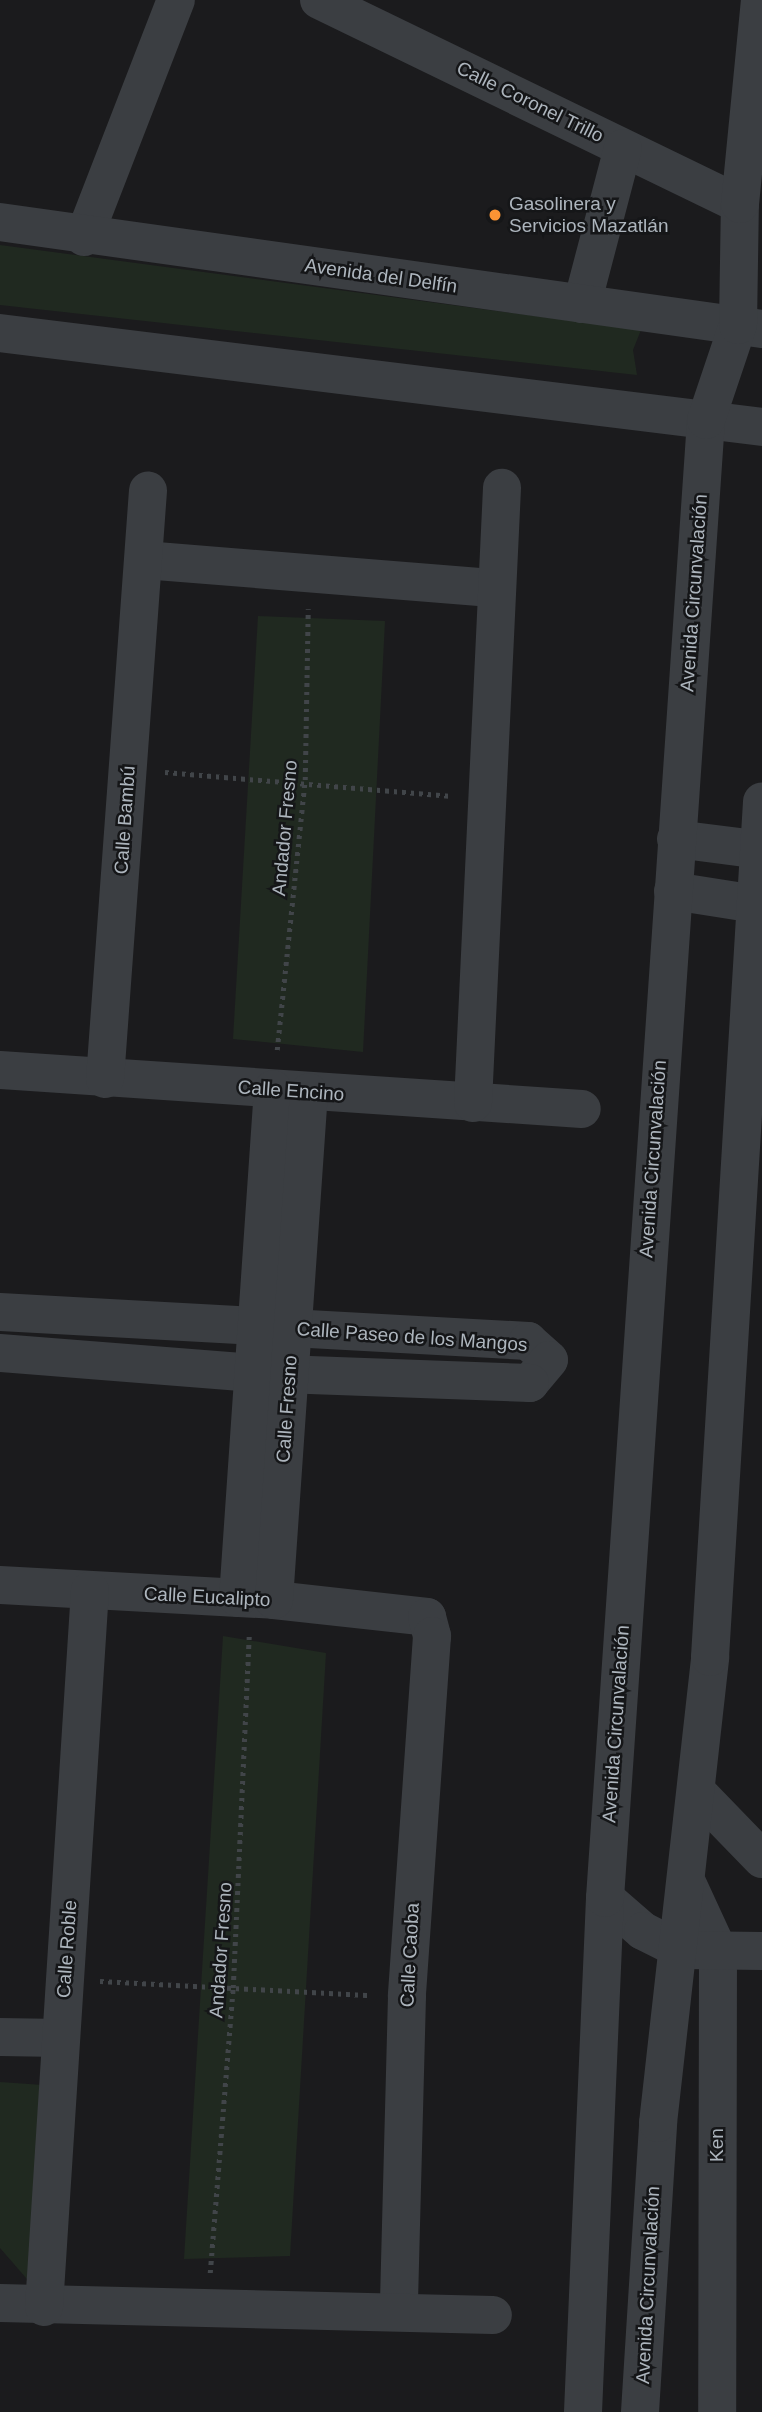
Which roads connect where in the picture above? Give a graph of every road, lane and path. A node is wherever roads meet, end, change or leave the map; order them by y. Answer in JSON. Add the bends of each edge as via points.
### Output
{"nodes":[{"id":1,"x":176,"y":0,"type":"edge"},
{"id":2,"x":319,"y":0,"type":"edge"},
{"id":3,"x":760,"y":0,"type":"edge"},
{"id":4,"x":622,"y":148,"type":"junction"},
{"id":5,"x":740,"y":204,"type":"junction"},
{"id":6,"x":0,"y":222,"type":"edge"},
{"id":7,"x":84,"y":236,"type":"junction"},
{"id":8,"x":582,"y":303,"type":"junction"},
{"id":9,"x":750,"y":328,"type":"edge"},
{"id":10,"x":0,"y":333,"type":"edge"},
{"id":11,"x":706,"y":420,"type":"junction"},
{"id":12,"x":762,"y":427,"type":"edge"},
{"id":13,"x":502,"y":488,"type":"dead end"},
{"id":14,"x":148,"y":491,"type":"dead end"},
{"id":15,"x":144,"y":560,"type":"junction"},
{"id":16,"x":309,"y":569,"type":"junction"},
{"id":17,"x":495,"y":588,"type":"junction"},
{"id":18,"x":129,"y":770,"type":"junction"},
{"id":19,"x":305,"y":780,"type":"junction"},
{"id":20,"x":488,"y":800,"type":"junction"},
{"id":21,"x":762,"y":802,"type":"edge"},
{"id":22,"x":676,"y":839,"type":"junction"},
{"id":23,"x":760,"y":850,"type":"edge"},
{"id":24,"x":673,"y":891,"type":"junction"},
{"id":25,"x":758,"y":904,"type":"edge"},
{"id":26,"x":0,"y":1070,"type":"edge"},
{"id":27,"x":105,"y":1079,"type":"junction"},
{"id":28,"x":291,"y":1091,"type":"junction"},
{"id":29,"x":473,"y":1102,"type":"junction"},
{"id":30,"x":582,"y":1110,"type":"dead end"},
{"id":31,"x":0,"y":1312,"type":"edge"},
{"id":32,"x":274,"y":1327,"type":"junction"},
{"id":33,"x":0,"y":1353,"type":"edge"},
{"id":34,"x":272,"y":1372,"type":"junction"},
{"id":35,"x":0,"y":1585,"type":"edge"},
{"id":36,"x":90,"y":1590,"type":"junction"},
{"id":37,"x":256,"y":1599,"type":"junction"},
{"id":38,"x":414,"y":1611,"type":"joint"},
{"id":39,"x":698,"y":1793,"type":"junction"},
{"id":40,"x":762,"y":1859,"type":"edge"},
{"id":41,"x":605,"y":1898,"type":"junction"},
{"id":42,"x":700,"y":1950,"type":"junction"},
{"id":43,"x":762,"y":1951,"type":"edge"},
{"id":44,"x":65,"y":1980,"type":"junction"},
{"id":45,"x":233,"y":1988,"type":"junction"},
{"id":46,"x":407,"y":1996,"type":"junction"},
{"id":47,"x":0,"y":2037,"type":"edge"},
{"id":48,"x":61,"y":2038,"type":"junction"},
{"id":49,"x":0,"y":2303,"type":"edge"},
{"id":50,"x":207,"y":2305,"type":"junction"},
{"id":51,"x":44,"y":2307,"type":"junction"},
{"id":52,"x":399,"y":2308,"type":"junction"},
{"id":53,"x":494,"y":2315,"type":"dead end"},
{"id":54,"x":583,"y":2412,"type":"edge"},
{"id":55,"x":640,"y":2412,"type":"edge"},
{"id":56,"x":716,"y":2412,"type":"edge"}],
"edges":[{"from":1,"to":7,"type":"street"},
{"from":2,"to":4,"type":"street","name":"Calle Coronel Trillo"},
{"from":3,"to":5,"type":"street","name":"Avenida Circunvalación"},
{"from":4,"to":5,"type":"street","name":"Calle Coronel Trillo"},
{"from":4,"to":8,"type":"street"},
{"from":5,"to":9,"type":"street","name":"Avenida Circunvalación"},
{"from":6,"to":7,"type":"street","name":"Avenida del Delfín"},
{"from":7,"to":8,"type":"street","name":"Avenida del Delfín"},
{"from":8,"to":9,"type":"street","name":"Avenida del Delfín"},
{"from":9,"to":11,"type":"street","name":"Avenida Circunvalación"},
{"from":10,"to":11,"type":"street"},
{"from":11,"to":12,"type":"street"},
{"from":11,"to":22,"type":"street","name":"Avenida Circunvalación"},
{"from":13,"to":17,"type":"street"},
{"from":14,"to":15,"type":"street","name":"Calle Bambú"},
{"from":15,"to":16,"type":"street"},
{"from":15,"to":18,"type":"street","name":"Calle Bambú"},
{"from":16,"to":17,"type":"street"},
{"from":16,"to":19,"type":"path","name":"Andador Fresno"},
{"from":17,"to":20,"type":"street"},
{"from":18,"to":19,"type":"path"},
{"from":18,"to":27,"type":"street","name":"Calle Bambú"},
{"from":19,"to":20,"type":"path"},
{"from":19,"to":28,"type":"path","name":"Andador Fresno"},
{"from":20,"to":29,"type":"street"},
{"from":21,"to":23,"type":"street","name":"Avenida Circunvalación"},
{"from":22,"to":23,"type":"street"},
{"from":22,"to":24,"type":"street","name":"Avenida Circunvalación"},
{"from":23,"to":25,"type":"street","name":"Avenida Circunvalación"},
{"from":24,"to":25,"type":"street"},
{"from":24,"to":41,"type":"street","name":"Avenida Circunvalación"},
{"from":25,"to":39,"type":"street","name":"Avenida Circunvalación"},
{"from":26,"to":27,"type":"street","name":"Calle Encino"},
{"from":27,"to":28,"type":"street","name":"Calle Encino"},
{"from":28,"to":29,"type":"street","name":"Calle Encino"},
{"from":28,"to":32,"type":"street","name":"Calle Fresno"},
{"from":29,"to":30,"type":"street","name":"Calle Encino"},
{"from":31,"to":32,"type":"street","name":"Calle Paseo de los Mangos"},
{"from":32,"to":34,"type":"street","name":"Calle Fresno"},
{"from":32,"to":34,"type":"street","name":"Calle Paseo de los Mangos","via":[[528,1342],[549,1360],[530,1383]]},
{"from":33,"to":34,"type":"street","name":"Calle Paseo de los Mangos"},
{"from":34,"to":37,"type":"street","name":"Calle Fresno"},
{"from":35,"to":36,"type":"street","name":"Calle Eucalipto"},
{"from":36,"to":37,"type":"street","name":"Calle Eucalipto"},
{"from":36,"to":44,"type":"street","name":"Calle Roble"},
{"from":37,"to":38,"type":"street","name":"Calle Eucalipto"},
{"from":37,"to":45,"type":"path","name":"Andador Fresno"},
{"from":38,"to":46,"type":"street","name":"Calle Caoba","via":[[428,1618],[432,1636]]},
{"from":39,"to":40,"type":"street"},
{"from":39,"to":42,"type":"street","name":"Avenida Circunvalación","via":[[688,1885]]},
{"from":41,"to":42,"type":"street","via":[[643,1931]]},
{"from":41,"to":54,"type":"street","name":"Avenida Circunvalación"},
{"from":42,"to":43,"type":"street"},
{"from":42,"to":55,"type":"street","name":"Avenida Circunvalación","via":[[649,2243]]},
{"from":42,"to":56,"type":"street","name":"Ken"},
{"from":44,"to":45,"type":"path"},
{"from":44,"to":48,"type":"street","name":"Calle Roble"},
{"from":45,"to":46,"type":"path"},
{"from":45,"to":50,"type":"path","name":"Andador Fresno"},
{"from":46,"to":52,"type":"street","name":"Calle Caoba"},
{"from":47,"to":48,"type":"street"},
{"from":48,"to":51,"type":"street","name":"Calle Roble"},
{"from":49,"to":51,"type":"street"},
{"from":50,"to":51,"type":"street"},
{"from":50,"to":52,"type":"street"},
{"from":52,"to":53,"type":"street"}]}
